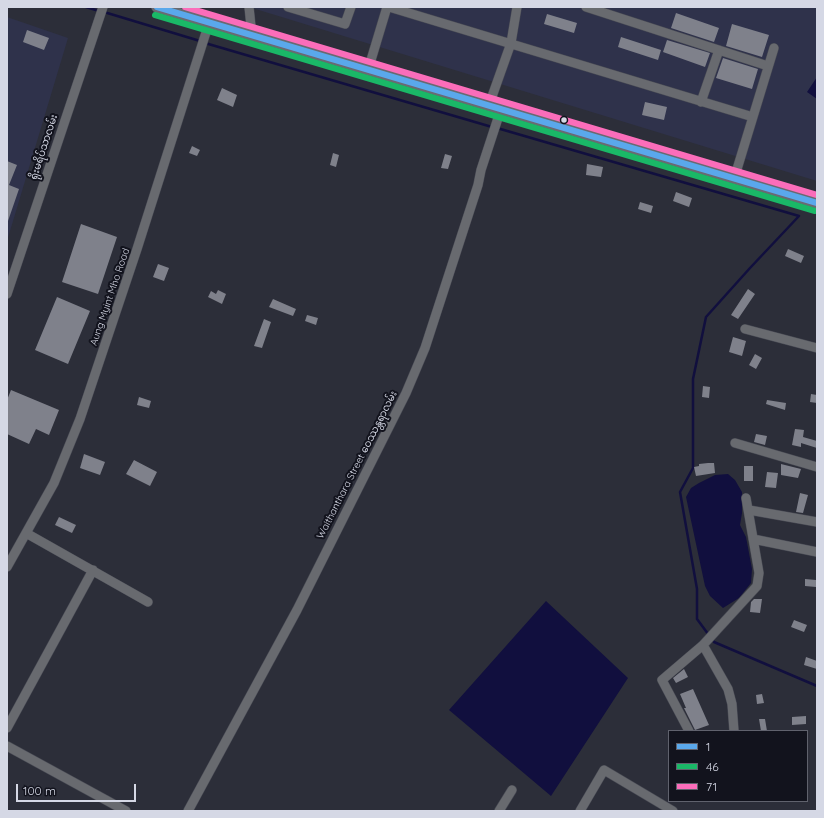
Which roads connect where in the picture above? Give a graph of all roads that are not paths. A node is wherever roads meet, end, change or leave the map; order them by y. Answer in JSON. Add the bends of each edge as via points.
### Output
{"nodes":[{"id":1,"x":103,"y":7,"type":"edge"},
{"id":2,"x":157,"y":7,"type":"edge"},
{"id":3,"x":249,"y":7,"type":"edge"},
{"id":4,"x":288,"y":7,"type":"edge"},
{"id":5,"x":351,"y":7,"type":"edge"},
{"id":6,"x":388,"y":7,"type":"edge"},
{"id":7,"x":517,"y":7,"type":"edge"},
{"id":8,"x":586,"y":7,"type":"edge"},
{"id":9,"x":209,"y":23,"type":"junction"},
{"id":10,"x":252,"y":36,"type":"junction"},
{"id":11,"x":511,"y":42,"type":"junction"},
{"id":12,"x":774,"y":48,"type":"dead end"},
{"id":13,"x":719,"y":50,"type":"junction"},
{"id":14,"x":768,"y":66,"type":"junction"},
{"id":15,"x":368,"y":70,"type":"junction"},
{"id":16,"x":701,"y":102,"type":"junction"},
{"id":17,"x":489,"y":105,"type":"junction"},
{"id":18,"x":501,"y":109,"type":"junction"},
{"id":19,"x":753,"y":117,"type":"junction"},
{"id":20,"x":734,"y":178,"type":"junction"},
{"id":21,"x":817,"y":203,"type":"edge"},
{"id":22,"x":7,"y":294,"type":"edge"},
{"id":23,"x":744,"y":329,"type":"dead end"},
{"id":24,"x":817,"y":348,"type":"edge"},
{"id":25,"x":735,"y":443,"type":"dead end"},
{"id":26,"x":817,"y":467,"type":"edge"},
{"id":27,"x":746,"y":498,"type":"dead end"},
{"id":28,"x":749,"y":510,"type":"junction"},
{"id":29,"x":817,"y":522,"type":"edge"},
{"id":30,"x":26,"y":533,"type":"junction"},
{"id":31,"x":753,"y":539,"type":"junction"},
{"id":32,"x":817,"y":552,"type":"edge"},
{"id":33,"x":7,"y":568,"type":"edge"},
{"id":34,"x":93,"y":570,"type":"junction"},
{"id":35,"x":148,"y":602,"type":"dead end"},
{"id":36,"x":703,"y":645,"type":"junction"},
{"id":37,"x":7,"y":728,"type":"edge"},
{"id":38,"x":688,"y":730,"type":"edge"},
{"id":39,"x":734,"y":730,"type":"edge"},
{"id":40,"x":7,"y":746,"type":"edge"},
{"id":41,"x":512,"y":790,"type":"dead end"},
{"id":42,"x":126,"y":811,"type":"edge"},
{"id":43,"x":188,"y":811,"type":"edge"},
{"id":44,"x":499,"y":811,"type":"edge"},
{"id":45,"x":580,"y":811,"type":"edge"},
{"id":46,"x":673,"y":811,"type":"edge"}],
"edges":[{"from":1,"to":22,"type":"street","name":"ရိုးမရိပ်သာလမ်း"},
{"from":2,"to":9,"type":"main road"},
{"from":3,"to":10,"type":"street"},
{"from":4,"to":5,"type":"street","via":[[344,24]]},
{"from":6,"to":11,"type":"street"},
{"from":6,"to":15,"type":"street"},
{"from":7,"to":11,"type":"street"},
{"from":8,"to":13,"type":"street"},
{"from":9,"to":10,"type":"main road"},
{"from":9,"to":30,"type":"street","name":"Aung Myint Mho Road","via":[[138,249],[80,419],[54,483]]},
{"from":10,"to":15,"type":"main road"},
{"from":11,"to":16,"type":"street"},
{"from":11,"to":17,"type":"street"},
{"from":12,"to":14,"type":"street"},
{"from":13,"to":14,"type":"street"},
{"from":13,"to":16,"type":"street"},
{"from":14,"to":19,"type":"street"},
{"from":15,"to":17,"type":"main road"},
{"from":16,"to":19,"type":"street"},
{"from":17,"to":18,"type":"main road"},
{"from":18,"to":20,"type":"main road"},
{"from":18,"to":43,"type":"street","name":"Waithanthara Street ဝေဿန္တရာလမ်း","via":[[425,348],[406,393],[297,610]]},
{"from":19,"to":20,"type":"street"},
{"from":20,"to":21,"type":"main road"},
{"from":23,"to":24,"type":"street"},
{"from":25,"to":26,"type":"street"},
{"from":27,"to":28,"type":"street"},
{"from":28,"to":29,"type":"street"},
{"from":28,"to":31,"type":"street"},
{"from":30,"to":33,"type":"street","name":"Aung Myint Mho Road"},
{"from":30,"to":34,"type":"street"},
{"from":31,"to":32,"type":"street"},
{"from":31,"to":36,"type":"street","via":[[759,573],[757,586]]},
{"from":34,"to":35,"type":"street"},
{"from":34,"to":37,"type":"street"},
{"from":36,"to":38,"type":"street","via":[[662,680]]},
{"from":36,"to":39,"type":"street","via":[[728,688]]},
{"from":40,"to":42,"type":"street"},
{"from":41,"to":44,"type":"street"},
{"from":45,"to":46,"type":"street","via":[[604,770]]}]}
